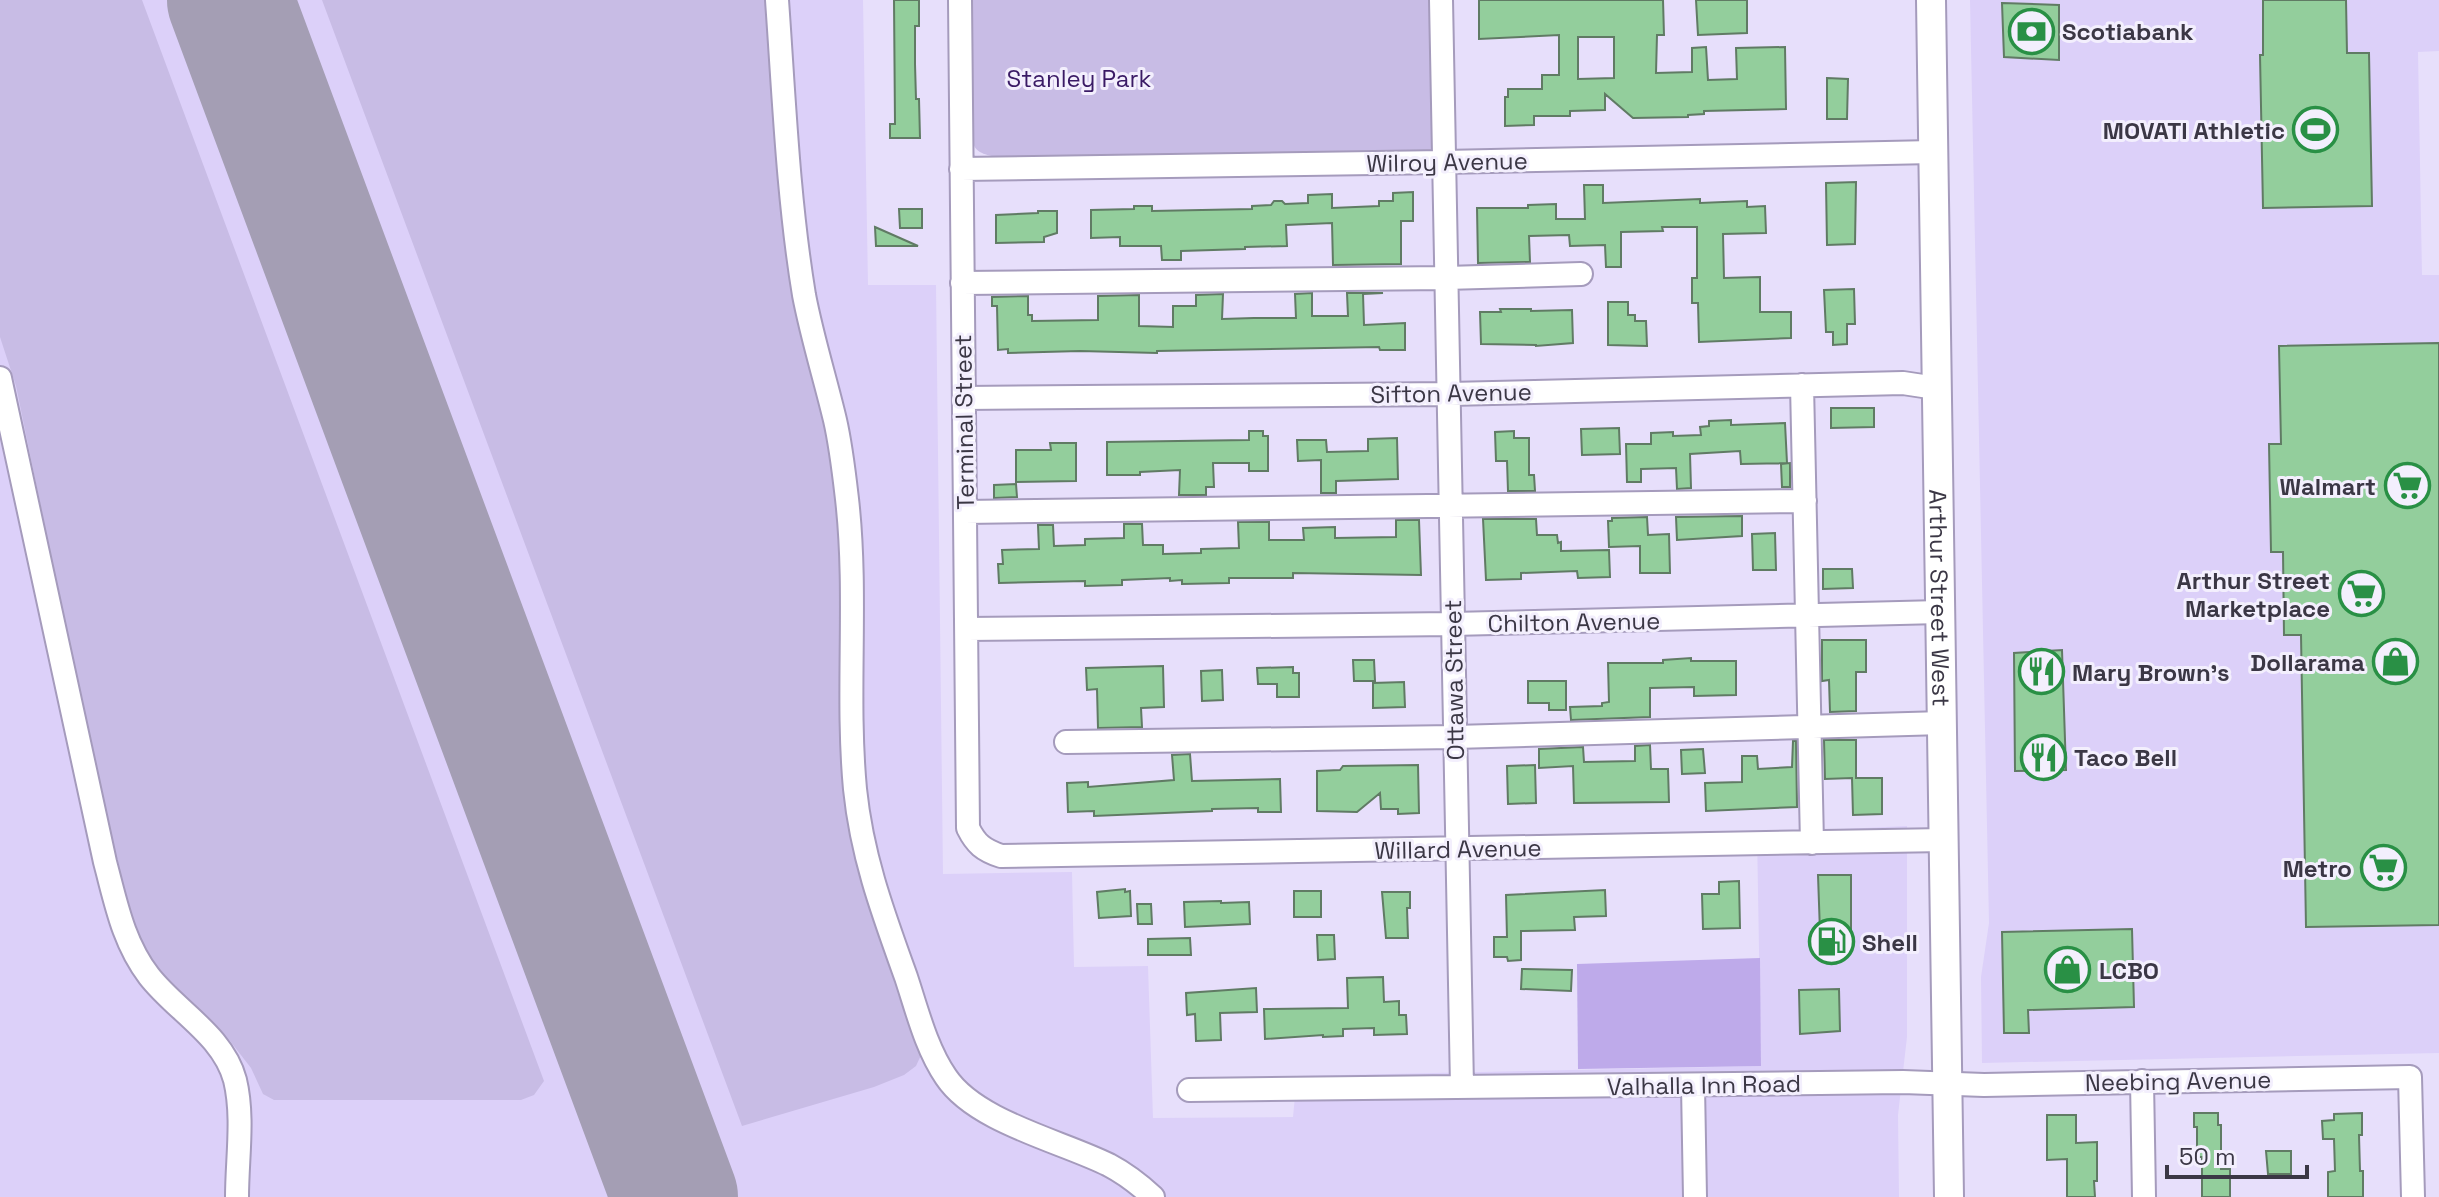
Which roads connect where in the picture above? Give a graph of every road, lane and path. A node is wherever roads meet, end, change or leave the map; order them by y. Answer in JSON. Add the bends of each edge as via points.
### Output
{"nodes":[{"id":1,"x":777,"y":0,"type":"edge"},
{"id":2,"x":960,"y":0,"type":"edge"},
{"id":3,"x":1441,"y":0,"type":"edge"},
{"id":4,"x":1931,"y":0,"type":"edge"},
{"id":5,"x":1933,"y":152,"type":"junction"},
{"id":6,"x":1444,"y":162,"type":"junction"},
{"id":7,"x":961,"y":169,"type":"junction"},
{"id":8,"x":1581,"y":274,"type":"dead end"},
{"id":9,"x":1446,"y":278,"type":"junction"},
{"id":10,"x":962,"y":283,"type":"junction"},
{"id":11,"x":0,"y":378,"type":"edge"},
{"id":12,"x":1802,"y":385,"type":"junction"},
{"id":13,"x":1936,"y":388,"type":"junction"},
{"id":14,"x":1449,"y":394,"type":"junction"},
{"id":15,"x":964,"y":398,"type":"junction"},
{"id":16,"x":1805,"y":501,"type":"junction"},
{"id":17,"x":1451,"y":506,"type":"junction"},
{"id":18,"x":965,"y":512,"type":"junction"},
{"id":19,"x":1940,"y":612,"type":"junction"},
{"id":20,"x":1808,"y":616,"type":"junction"},
{"id":21,"x":1452,"y":624,"type":"junction"},
{"id":22,"x":967,"y":629,"type":"junction"},
{"id":23,"x":1943,"y":723,"type":"junction"},
{"id":24,"x":1810,"y":727,"type":"junction"},
{"id":25,"x":1455,"y":737,"type":"junction"},
{"id":26,"x":1066,"y":742,"type":"dead end"},
{"id":27,"x":1945,"y":840,"type":"junction"},
{"id":28,"x":975,"y":842,"type":"joint"},
{"id":29,"x":1812,"y":843,"type":"junction"},
{"id":30,"x":1458,"y":849,"type":"junction"},
{"id":31,"x":2142,"y":1081,"type":"junction"},
{"id":32,"x":1947,"y":1082,"type":"junction"},
{"id":33,"x":1693,"y":1086,"type":"junction"},
{"id":34,"x":1462,"y":1087,"type":"junction"},
{"id":35,"x":1189,"y":1090,"type":"dead end"},
{"id":36,"x":237,"y":1197,"type":"edge"},
{"id":37,"x":1153,"y":1197,"type":"edge"},
{"id":38,"x":1695,"y":1197,"type":"edge"},
{"id":39,"x":1949,"y":1197,"type":"edge"},
{"id":40,"x":2144,"y":1197,"type":"edge"},
{"id":41,"x":2413,"y":1197,"type":"edge"}],
"edges":[{"from":1,"to":37,"type":"street","via":[[804,291],[835,421],[849,520],[855,789],[873,887],[946,1078],[973,1105],[1111,1166]]},
{"from":2,"to":7,"type":"street","name":"Terminal Street"},
{"from":3,"to":6,"type":"street","name":"Ottawa Street"},
{"from":4,"to":5,"type":"main road","name":"Arthur Street West"},
{"from":5,"to":6,"type":"street","name":"Wilroy Avenue"},
{"from":5,"to":13,"type":"main road","name":"Arthur Street West"},
{"from":6,"to":7,"type":"street","name":"Wilroy Avenue"},
{"from":6,"to":9,"type":"street","name":"Ottawa Street"},
{"from":7,"to":10,"type":"street","name":"Terminal Street"},
{"from":8,"to":9,"type":"street"},
{"from":9,"to":10,"type":"street"},
{"from":9,"to":14,"type":"street","name":"Ottawa Street"},
{"from":10,"to":15,"type":"street","name":"Terminal Street"},
{"from":11,"to":36,"type":"street","via":[[122,930],[138,962],[205,1032],[234,1078],[239,1111]]},
{"from":12,"to":13,"type":"street","name":"Sifton Avenue","via":[[1903,383]]},
{"from":12,"to":14,"type":"street","name":"Sifton Avenue"},
{"from":12,"to":16,"type":"street"},
{"from":13,"to":19,"type":"main road","name":"Arthur Street West"},
{"from":14,"to":15,"type":"street","name":"Sifton Avenue"},
{"from":14,"to":17,"type":"street","name":"Ottawa Street"},
{"from":15,"to":18,"type":"street","name":"Terminal Street"},
{"from":16,"to":17,"type":"street"},
{"from":16,"to":20,"type":"street"},
{"from":17,"to":18,"type":"street"},
{"from":17,"to":21,"type":"street","name":"Ottawa Street"},
{"from":18,"to":22,"type":"street","name":"Terminal Street"},
{"from":19,"to":20,"type":"street","name":"Chilton Avenue"},
{"from":19,"to":23,"type":"main road","name":"Arthur Street West"},
{"from":20,"to":21,"type":"street","name":"Chilton Avenue"},
{"from":20,"to":24,"type":"street"},
{"from":21,"to":22,"type":"street","name":"Chilton Avenue"},
{"from":21,"to":25,"type":"street","name":"Ottawa Street"},
{"from":22,"to":28,"type":"street","name":"Terminal Street","via":[[968,828]]},
{"from":23,"to":24,"type":"street"},
{"from":23,"to":27,"type":"main road","name":"Arthur Street West"},
{"from":24,"to":25,"type":"street"},
{"from":24,"to":29,"type":"street"},
{"from":25,"to":26,"type":"street"},
{"from":25,"to":30,"type":"street","name":"Ottawa Street"},
{"from":27,"to":29,"type":"street","name":"Willard Avenue"},
{"from":27,"to":32,"type":"main road","name":"Arthur Street West"},
{"from":28,"to":30,"type":"street","name":"Willard Avenue","via":[[1001,856]]},
{"from":29,"to":30,"type":"street","name":"Willard Avenue"},
{"from":30,"to":34,"type":"street","name":"Ottawa Street"},
{"from":31,"to":32,"type":"street","name":"Neebing Avenue"},
{"from":31,"to":40,"type":"street"},
{"from":31,"to":41,"type":"street","name":"Neebing Avenue","via":[[2410,1077]]},
{"from":32,"to":33,"type":"street","name":"Valhalla Inn Road"},
{"from":32,"to":39,"type":"main road","name":"Arthur Street West"},
{"from":33,"to":34,"type":"street","name":"Valhalla Inn Road"},
{"from":33,"to":38,"type":"street"},
{"from":34,"to":35,"type":"street"}]}
